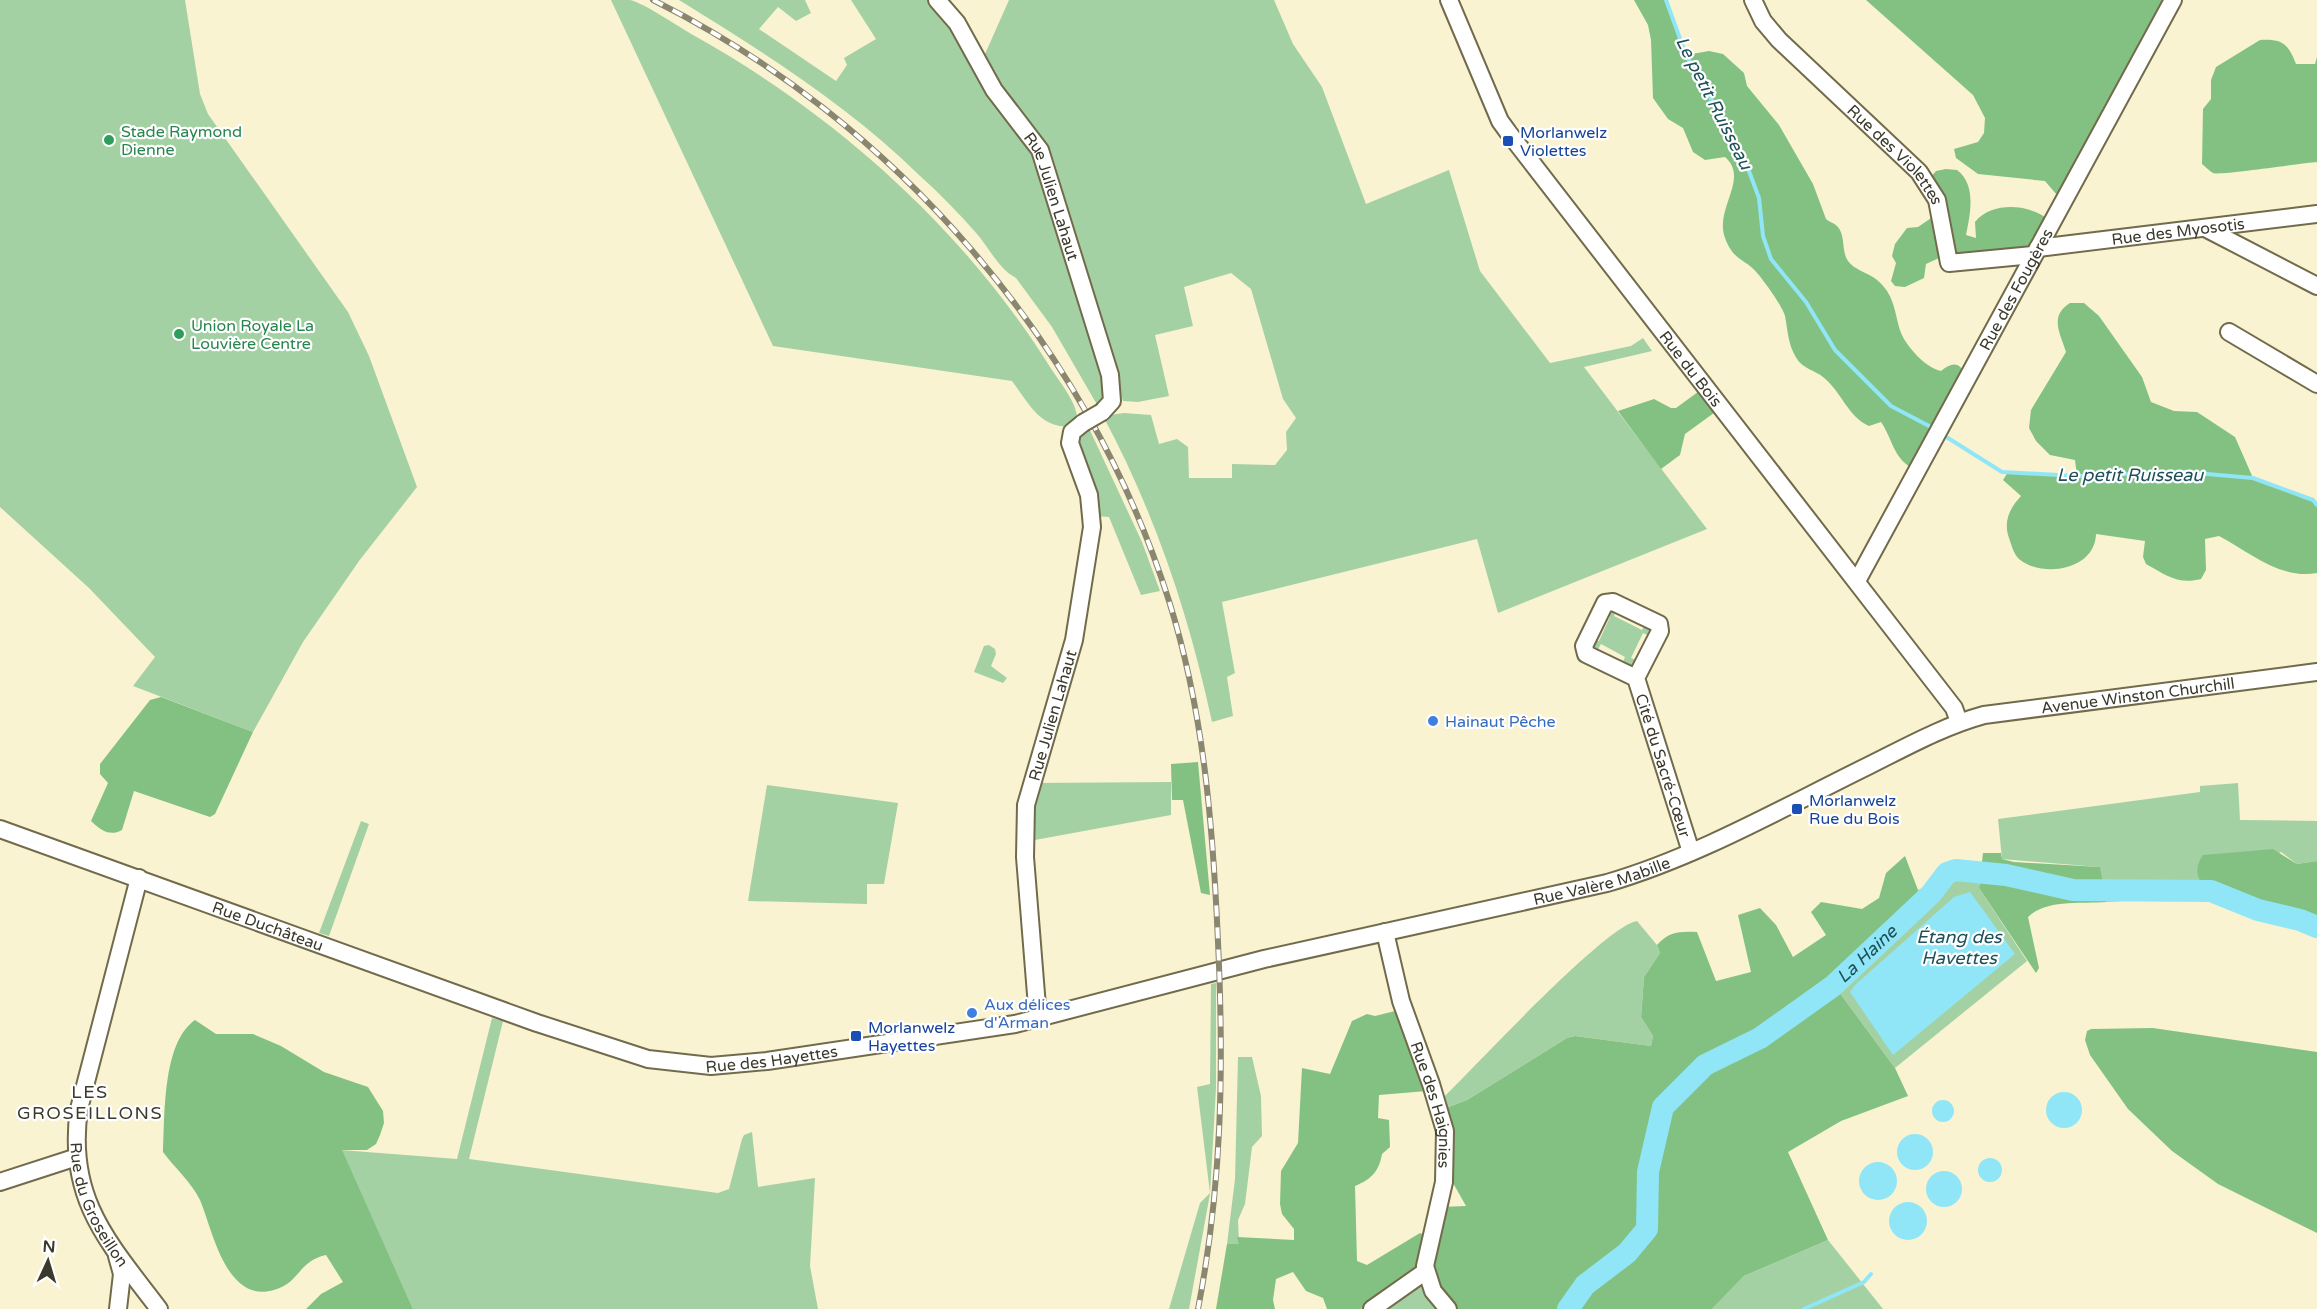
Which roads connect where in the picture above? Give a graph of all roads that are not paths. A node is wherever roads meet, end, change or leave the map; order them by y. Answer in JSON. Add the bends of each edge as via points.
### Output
{"nodes":[{"id":1,"x":937,"y":0,"type":"edge"},
{"id":2,"x":1449,"y":0,"type":"edge"},
{"id":3,"x":1753,"y":0,"type":"edge"},
{"id":4,"x":2173,"y":0,"type":"edge"},
{"id":5,"x":2317,"y":214,"type":"edge"},
{"id":6,"x":2207,"y":229,"type":"junction"},
{"id":7,"x":2035,"y":252,"type":"junction"},
{"id":8,"x":2317,"y":286,"type":"edge"},
{"id":9,"x":2229,"y":332,"type":"dead end"},
{"id":10,"x":2317,"y":384,"type":"edge"},
{"id":11,"x":1857,"y":580,"type":"junction"},
{"id":12,"x":2317,"y":672,"type":"edge"},
{"id":13,"x":1636,"y":678,"type":"junction"},
{"id":14,"x":1959,"y":722,"type":"junction"},
{"id":15,"x":0,"y":829,"type":"edge"},
{"id":16,"x":1691,"y":852,"type":"junction"},
{"id":17,"x":139,"y":878,"type":"junction"},
{"id":18,"x":1385,"y":932,"type":"junction"},
{"id":19,"x":1219,"y":970,"type":"joint"},
{"id":20,"x":1038,"y":1019,"type":"junction"},
{"id":21,"x":537,"y":1023,"type":"joint"},
{"id":22,"x":77,"y":1157,"type":"junction"},
{"id":23,"x":0,"y":1182,"type":"edge"},
{"id":24,"x":116,"y":1252,"type":"junction"},
{"id":25,"x":1426,"y":1271,"type":"junction"},
{"id":26,"x":118,"y":1309,"type":"edge"},
{"id":27,"x":159,"y":1309,"type":"edge"},
{"id":28,"x":1372,"y":1309,"type":"edge"},
{"id":29,"x":1448,"y":1309,"type":"edge"}],
"edges":[{"from":1,"to":20,"type":"street","name":"Rue Julien Lahaut","bridge":true,"via":[[957,23],[994,90],[1040,150],[1110,375],[1112,401],[1072,432],[1070,443],[1093,516],[1073,647],[1029,790],[1025,822]]},
{"from":2,"to":11,"type":"street","name":"Rue du Bois","via":[[1500,121]]},
{"from":3,"to":7,"type":"street","name":"Rue des Violettes","via":[[1763,21],[1779,40],[1919,172],[1936,200],[1949,263]]},
{"from":4,"to":7,"type":"street","name":"Rue des Fougères"},
{"from":5,"to":6,"type":"street","name":"Rue des Myosotis"},
{"from":6,"to":7,"type":"street","name":"Rue des Myosotis"},
{"from":6,"to":8,"type":"street"},
{"from":7,"to":11,"type":"street","name":"Rue des Fougères"},
{"from":9,"to":10,"type":"street"},
{"from":11,"to":14,"type":"street","name":"Rue du Bois","via":[[1954,708]]},
{"from":12,"to":14,"type":"street","name":"Avenue Winston Churchill","via":[[1994,714]]},
{"from":13,"to":13,"type":"street","name":"Cité du Sacré-Cœur","via":[[1586,654],[1584,646],[1605,603],[1613,602],[1659,624],[1660,631]]},
{"from":13,"to":16,"type":"street","name":"Cité du Sacré-Cœur"},
{"from":14,"to":16,"type":"street","name":"Rue Valère Mabille"},
{"from":15,"to":17,"type":"street","name":"Rue Duchâteau"},
{"from":16,"to":18,"type":"street","name":"Rue Valère Mabille","via":[[1607,883]]},
{"from":17,"to":21,"type":"street","name":"Rue Duchâteau"},
{"from":17,"to":22,"type":"street","name":"Rue du Groseillon","via":[[79,1109]]},
{"from":18,"to":19,"type":"street","name":"Rue Valère Mabille"},
{"from":18,"to":25,"type":"street","name":"Rue des Haignies","via":[[1401,1001],[1445,1131],[1444,1182]]},
{"from":19,"to":20,"type":"street","name":"Rue des Hayettes"},
{"from":20,"to":21,"type":"street","name":"Rue des Hayettes","via":[[767,1061],[711,1066],[648,1059]]},
{"from":22,"to":23,"type":"street"},
{"from":22,"to":24,"type":"street","name":"Rue du Groseillon","via":[[87,1203]]},
{"from":24,"to":26,"type":"street","via":[[122,1274]]},
{"from":24,"to":27,"type":"street","name":"Rue du Groseillon"},
{"from":25,"to":28,"type":"street"},
{"from":25,"to":29,"type":"street","via":[[1433,1291]]}]}
